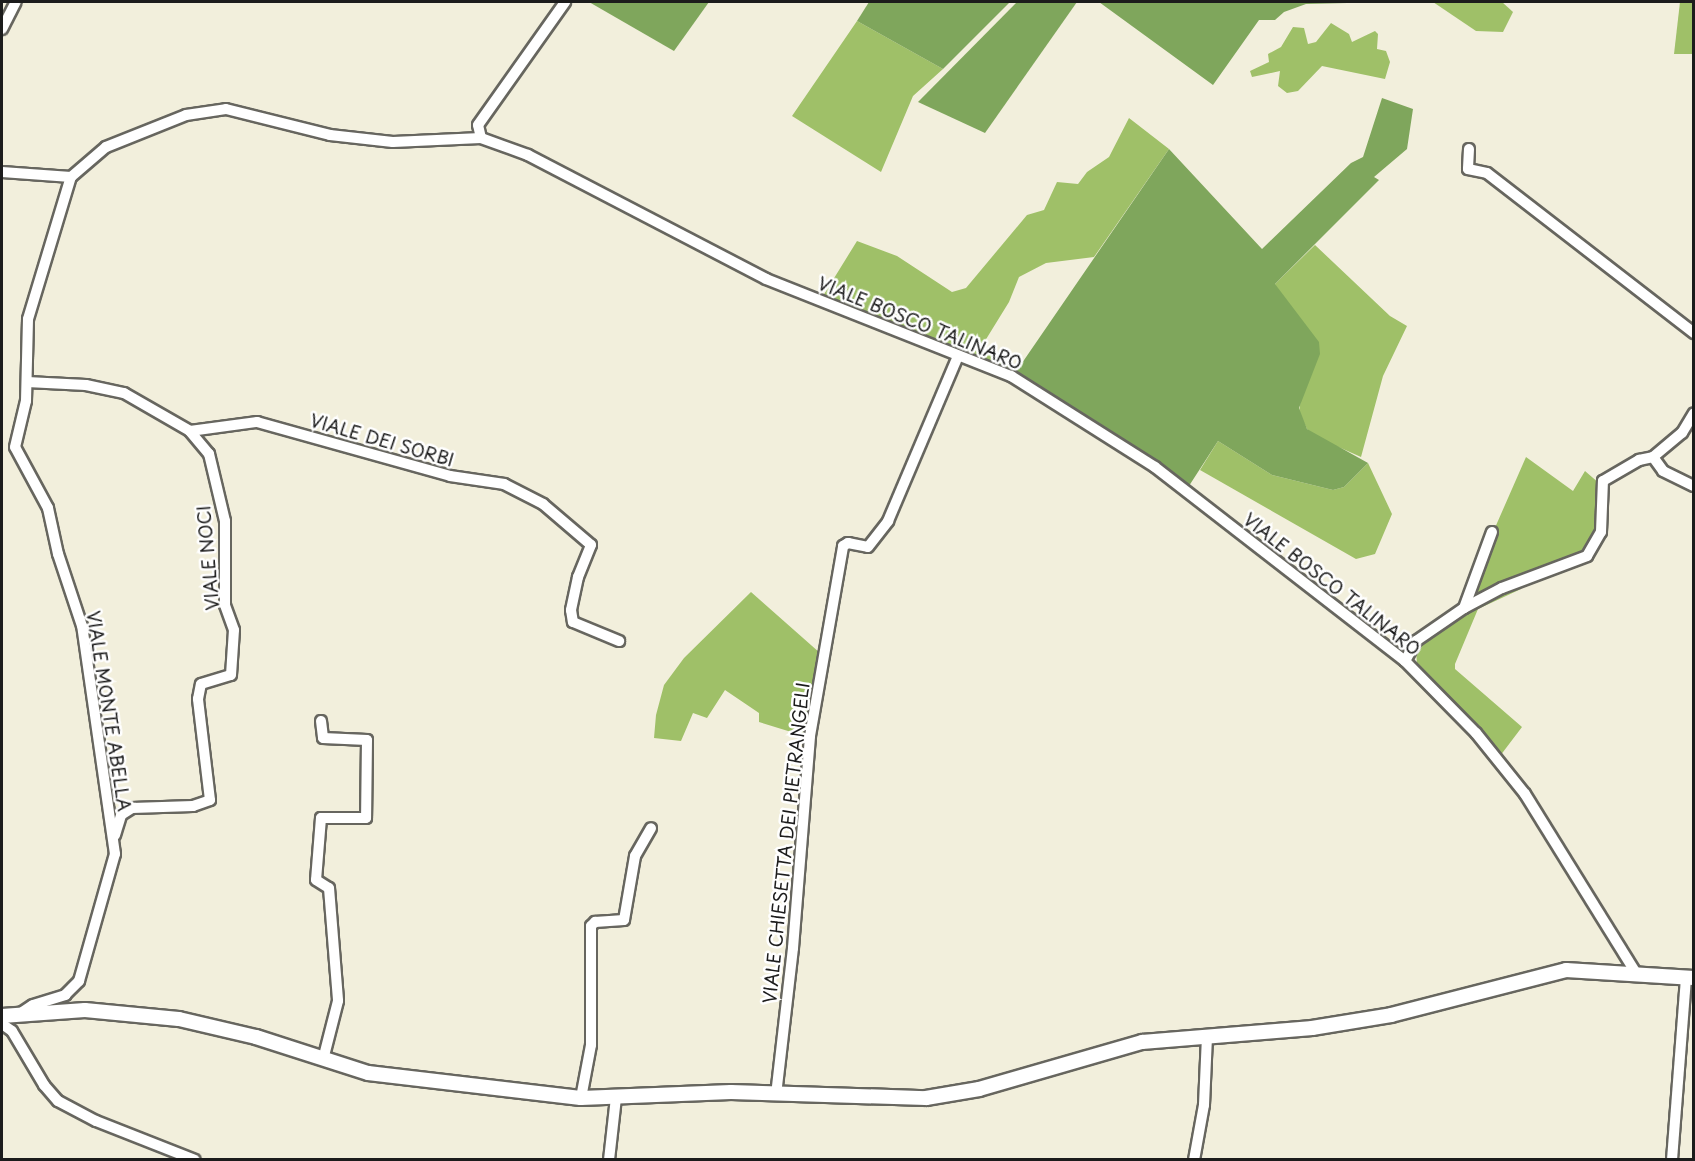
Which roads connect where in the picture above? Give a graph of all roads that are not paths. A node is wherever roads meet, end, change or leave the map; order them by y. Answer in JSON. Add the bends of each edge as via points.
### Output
{"nodes":[{"id":1,"x":16,"y":2,"type":"edge"},
{"id":2,"x":565,"y":2,"type":"edge"},
{"id":3,"x":2,"y":29,"type":"edge"},
{"id":4,"x":481,"y":138,"type":"junction"},
{"id":5,"x":1469,"y":149,"type":"dead end"},
{"id":6,"x":2,"y":172,"type":"edge"},
{"id":7,"x":71,"y":177,"type":"junction"},
{"id":8,"x":1694,"y":333,"type":"edge"},
{"id":9,"x":958,"y":356,"type":"junction"},
{"id":10,"x":27,"y":382,"type":"junction"},
{"id":11,"x":1694,"y":413,"type":"edge"},
{"id":12,"x":190,"y":430,"type":"junction"},
{"id":13,"x":1653,"y":457,"type":"junction"},
{"id":14,"x":1694,"y":486,"type":"edge"},
{"id":15,"x":1492,"y":532,"type":"dead end"},
{"id":16,"x":1464,"y":608,"type":"junction"},
{"id":17,"x":620,"y":641,"type":"dead end"},
{"id":18,"x":1405,"y":661,"type":"junction"},
{"id":19,"x":321,"y":721,"type":"dead end"},
{"id":20,"x":651,"y":828,"type":"dead end"},
{"id":21,"x":114,"y":836,"type":"junction"},
{"id":22,"x":1636,"y":973,"type":"junction"},
{"id":23,"x":1690,"y":978,"type":"edge"},
{"id":24,"x":21,"y":1013,"type":"junction"},
{"id":25,"x":2,"y":1016,"type":"edge"},
{"id":26,"x":2,"y":1024,"type":"edge"},
{"id":27,"x":1207,"y":1035,"type":"junction"},
{"id":28,"x":323,"y":1060,"type":"junction"},
{"id":29,"x":776,"y":1095,"type":"junction"},
{"id":30,"x":581,"y":1098,"type":"junction"},
{"id":31,"x":616,"y":1098,"type":"junction"},
{"id":32,"x":176,"y":1155,"type":"edge"},
{"id":33,"x":195,"y":1160,"type":"edge"},
{"id":34,"x":609,"y":1160,"type":"edge"},
{"id":35,"x":1194,"y":1160,"type":"edge"},
{"id":36,"x":1672,"y":1160,"type":"edge"}],
"edges":[{"from":1,"to":3,"type":"street"},
{"from":2,"to":4,"type":"street","via":[[478,125]]},
{"from":4,"to":7,"type":"street","name":"VIALE BOSCO TALINARO","via":[[393,142],[330,135],[226,109],[186,115],[106,147]]},
{"from":4,"to":9,"type":"street","name":"VIALE BOSCO TALINARO","via":[[528,155],[766,279]]},
{"from":5,"to":8,"type":"street","via":[[1468,169],[1487,173]]},
{"from":6,"to":7,"type":"street"},
{"from":7,"to":10,"type":"street","name":"VIALE MONTE ABELLA","via":[[28,319]]},
{"from":9,"to":18,"type":"street","name":"VIALE BOSCO TALINARO","via":[[1032,388],[1155,467]]},
{"from":9,"to":29,"type":"street","name":"VIALE CHIESETTA DEI PIETRANGELI","via":[[888,520],[868,547],[848,543],[843,546],[810,736]]},
{"from":10,"to":12,"type":"street","via":[[86,385],[124,393]]},
{"from":10,"to":21,"type":"street","name":"VIALE MONTE ABELLA","via":[[15,447],[48,508],[58,554],[82,626],[105,798]]},
{"from":11,"to":13,"type":"street","via":[[1682,433]]},
{"from":12,"to":17,"type":"street","name":"VIALE DEI SORBI","via":[[257,422],[450,476],[504,484],[543,504],[591,544],[578,577],[571,610],[573,622]]},
{"from":12,"to":21,"type":"street","name":"VIALE NOCI","via":[[209,454],[225,521],[225,604],[234,630],[231,675],[201,684],[198,699],[210,800],[193,806],[132,808],[121,815]]},
{"from":13,"to":14,"type":"street","via":[[1663,471]]},
{"from":13,"to":16,"type":"street","via":[[1639,460],[1603,481],[1601,532],[1587,556],[1502,588]]},
{"from":15,"to":16,"type":"street"},
{"from":16,"to":18,"type":"street","via":[[1416,641]]},
{"from":18,"to":22,"type":"street","name":"VIALE BOSCO TALINARO","via":[[1476,733],[1525,794]]},
{"from":19,"to":28,"type":"street","via":[[323,738],[367,740],[366,819],[321,818],[316,880],[329,888],[338,1001]]},
{"from":20,"to":30,"type":"street","via":[[635,856],[624,920],[595,921],[591,926],[591,1045]]},
{"from":21,"to":24,"type":"street","name":"VIALE MONTE ABELLA","via":[[109,879],[78,981],[65,995]]},
{"from":22,"to":23,"type":"main road"},
{"from":22,"to":27,"type":"main road","via":[[1566,970],[1391,1015],[1312,1028]]},
{"from":23,"to":36,"type":"street"},
{"from":24,"to":25,"type":"main road"},
{"from":24,"to":28,"type":"main road","via":[[85,1010],[179,1020],[256,1037]]},
{"from":26,"to":32,"type":"street","via":[[12,1031],[58,1101]]},
{"from":27,"to":29,"type":"main road","via":[[1143,1042],[978,1089],[926,1098]]},
{"from":27,"to":35,"type":"street","via":[[1204,1105]]},
{"from":28,"to":30,"type":"main road","via":[[368,1073]]},
{"from":29,"to":31,"type":"main road","via":[[670,1092]]},
{"from":30,"to":31,"type":"main road"},
{"from":31,"to":34,"type":"street"},
{"from":32,"to":33,"type":"street"}]}
